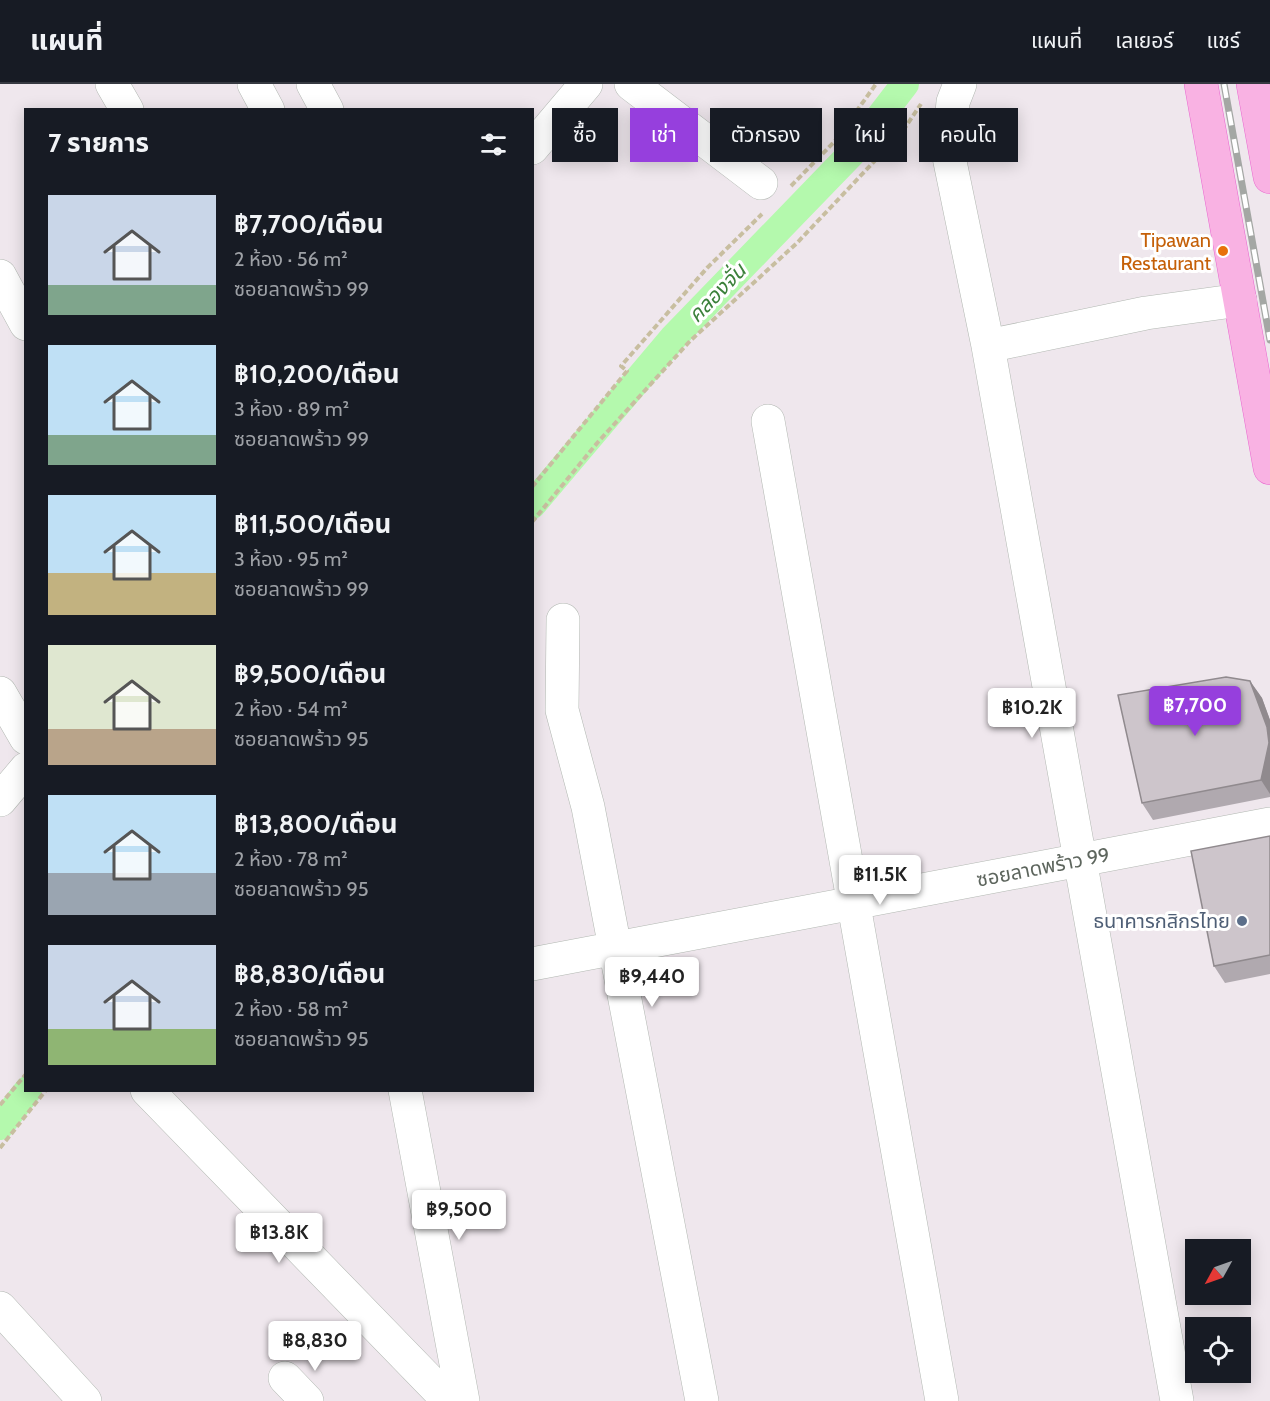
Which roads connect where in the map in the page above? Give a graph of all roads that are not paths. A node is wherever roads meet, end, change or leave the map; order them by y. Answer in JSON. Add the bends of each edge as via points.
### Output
{"nodes":[{"id":1,"x":112,"y":84,"type":"edge"},
{"id":2,"x":313,"y":84,"type":"edge"},
{"id":3,"x":631,"y":84,"type":"edge"},
{"id":4,"x":960,"y":84,"type":"edge"},
{"id":5,"x":1201,"y":84,"type":"edge"},
{"id":6,"x":1253,"y":84,"type":"edge"},
{"id":7,"x":577,"y":88,"type":"edge"},
{"id":8,"x":126,"y":108,"type":"edge"},
{"id":9,"x":326,"y":108,"type":"edge"},
{"id":10,"x":534,"y":145,"type":"edge"},
{"id":11,"x":1270,"y":177,"type":"edge"},
{"id":12,"x":771,"y":194,"type":"road end"},
{"id":13,"x":0,"y":276,"type":"edge"},
{"id":14,"x":1240,"y":300,"type":"junction"},
{"id":15,"x":24,"y":320,"type":"edge"},
{"id":16,"x":988,"y":346,"type":"junction"},
{"id":17,"x":768,"y":421,"type":"dead end"},
{"id":18,"x":1270,"y":468,"type":"edge"},
{"id":19,"x":563,"y":620,"type":"dead end"},
{"id":20,"x":0,"y":693,"type":"edge"},
{"id":21,"x":24,"y":735,"type":"edge"},
{"id":22,"x":24,"y":771,"type":"edge"},
{"id":23,"x":0,"y":800,"type":"edge"},
{"id":24,"x":1270,"y":824,"type":"edge"},
{"id":25,"x":1080,"y":860,"type":"junction"},
{"id":26,"x":854,"y":903,"type":"junction"},
{"id":27,"x":615,"y":949,"type":"junction"},
{"id":28,"x":534,"y":964,"type":"edge"},
{"id":29,"x":149,"y":1092,"type":"edge"},
{"id":30,"x":405,"y":1092,"type":"edge"},
{"id":31,"x":0,"y":1308,"type":"edge"},
{"id":32,"x":85,"y":1401,"type":"edge"},
{"id":33,"x":449,"y":1401,"type":"edge"},
{"id":34,"x":463,"y":1401,"type":"edge"},
{"id":35,"x":702,"y":1401,"type":"edge"},
{"id":36,"x":942,"y":1401,"type":"edge"},
{"id":37,"x":1178,"y":1401,"type":"edge"}],
"edges":[{"from":1,"to":8,"type":"street"},
{"from":2,"to":9,"type":"street"},
{"from":3,"to":12,"type":"street"},
{"from":4,"to":16,"type":"street","via":[[953,102],[948,152]]},
{"from":5,"to":14,"type":"main road"},
{"from":6,"to":11,"type":"main road"},
{"from":7,"to":10,"type":"street"},
{"from":13,"to":15,"type":"street"},
{"from":14,"to":16,"type":"street","via":[[1146,313]]},
{"from":14,"to":18,"type":"main road"},
{"from":16,"to":25,"type":"street"},
{"from":17,"to":26,"type":"street"},
{"from":19,"to":27,"type":"street","via":[[562,710],[588,807]]},
{"from":20,"to":21,"type":"street"},
{"from":22,"to":23,"type":"street"},
{"from":24,"to":25,"type":"street","name":"ซอยลาดพร้าว 99"},
{"from":25,"to":26,"type":"street","name":"ซอยลาดพร้าว 99"},
{"from":25,"to":37,"type":"street"},
{"from":26,"to":27,"type":"street","name":"ซอยลาดพร้าว 99"},
{"from":26,"to":36,"type":"street"},
{"from":27,"to":28,"type":"street","name":"ซอยลาดพร้าว 99"},
{"from":27,"to":35,"type":"street"},
{"from":29,"to":33,"type":"street"},
{"from":30,"to":34,"type":"street"},
{"from":31,"to":32,"type":"street"}]}
